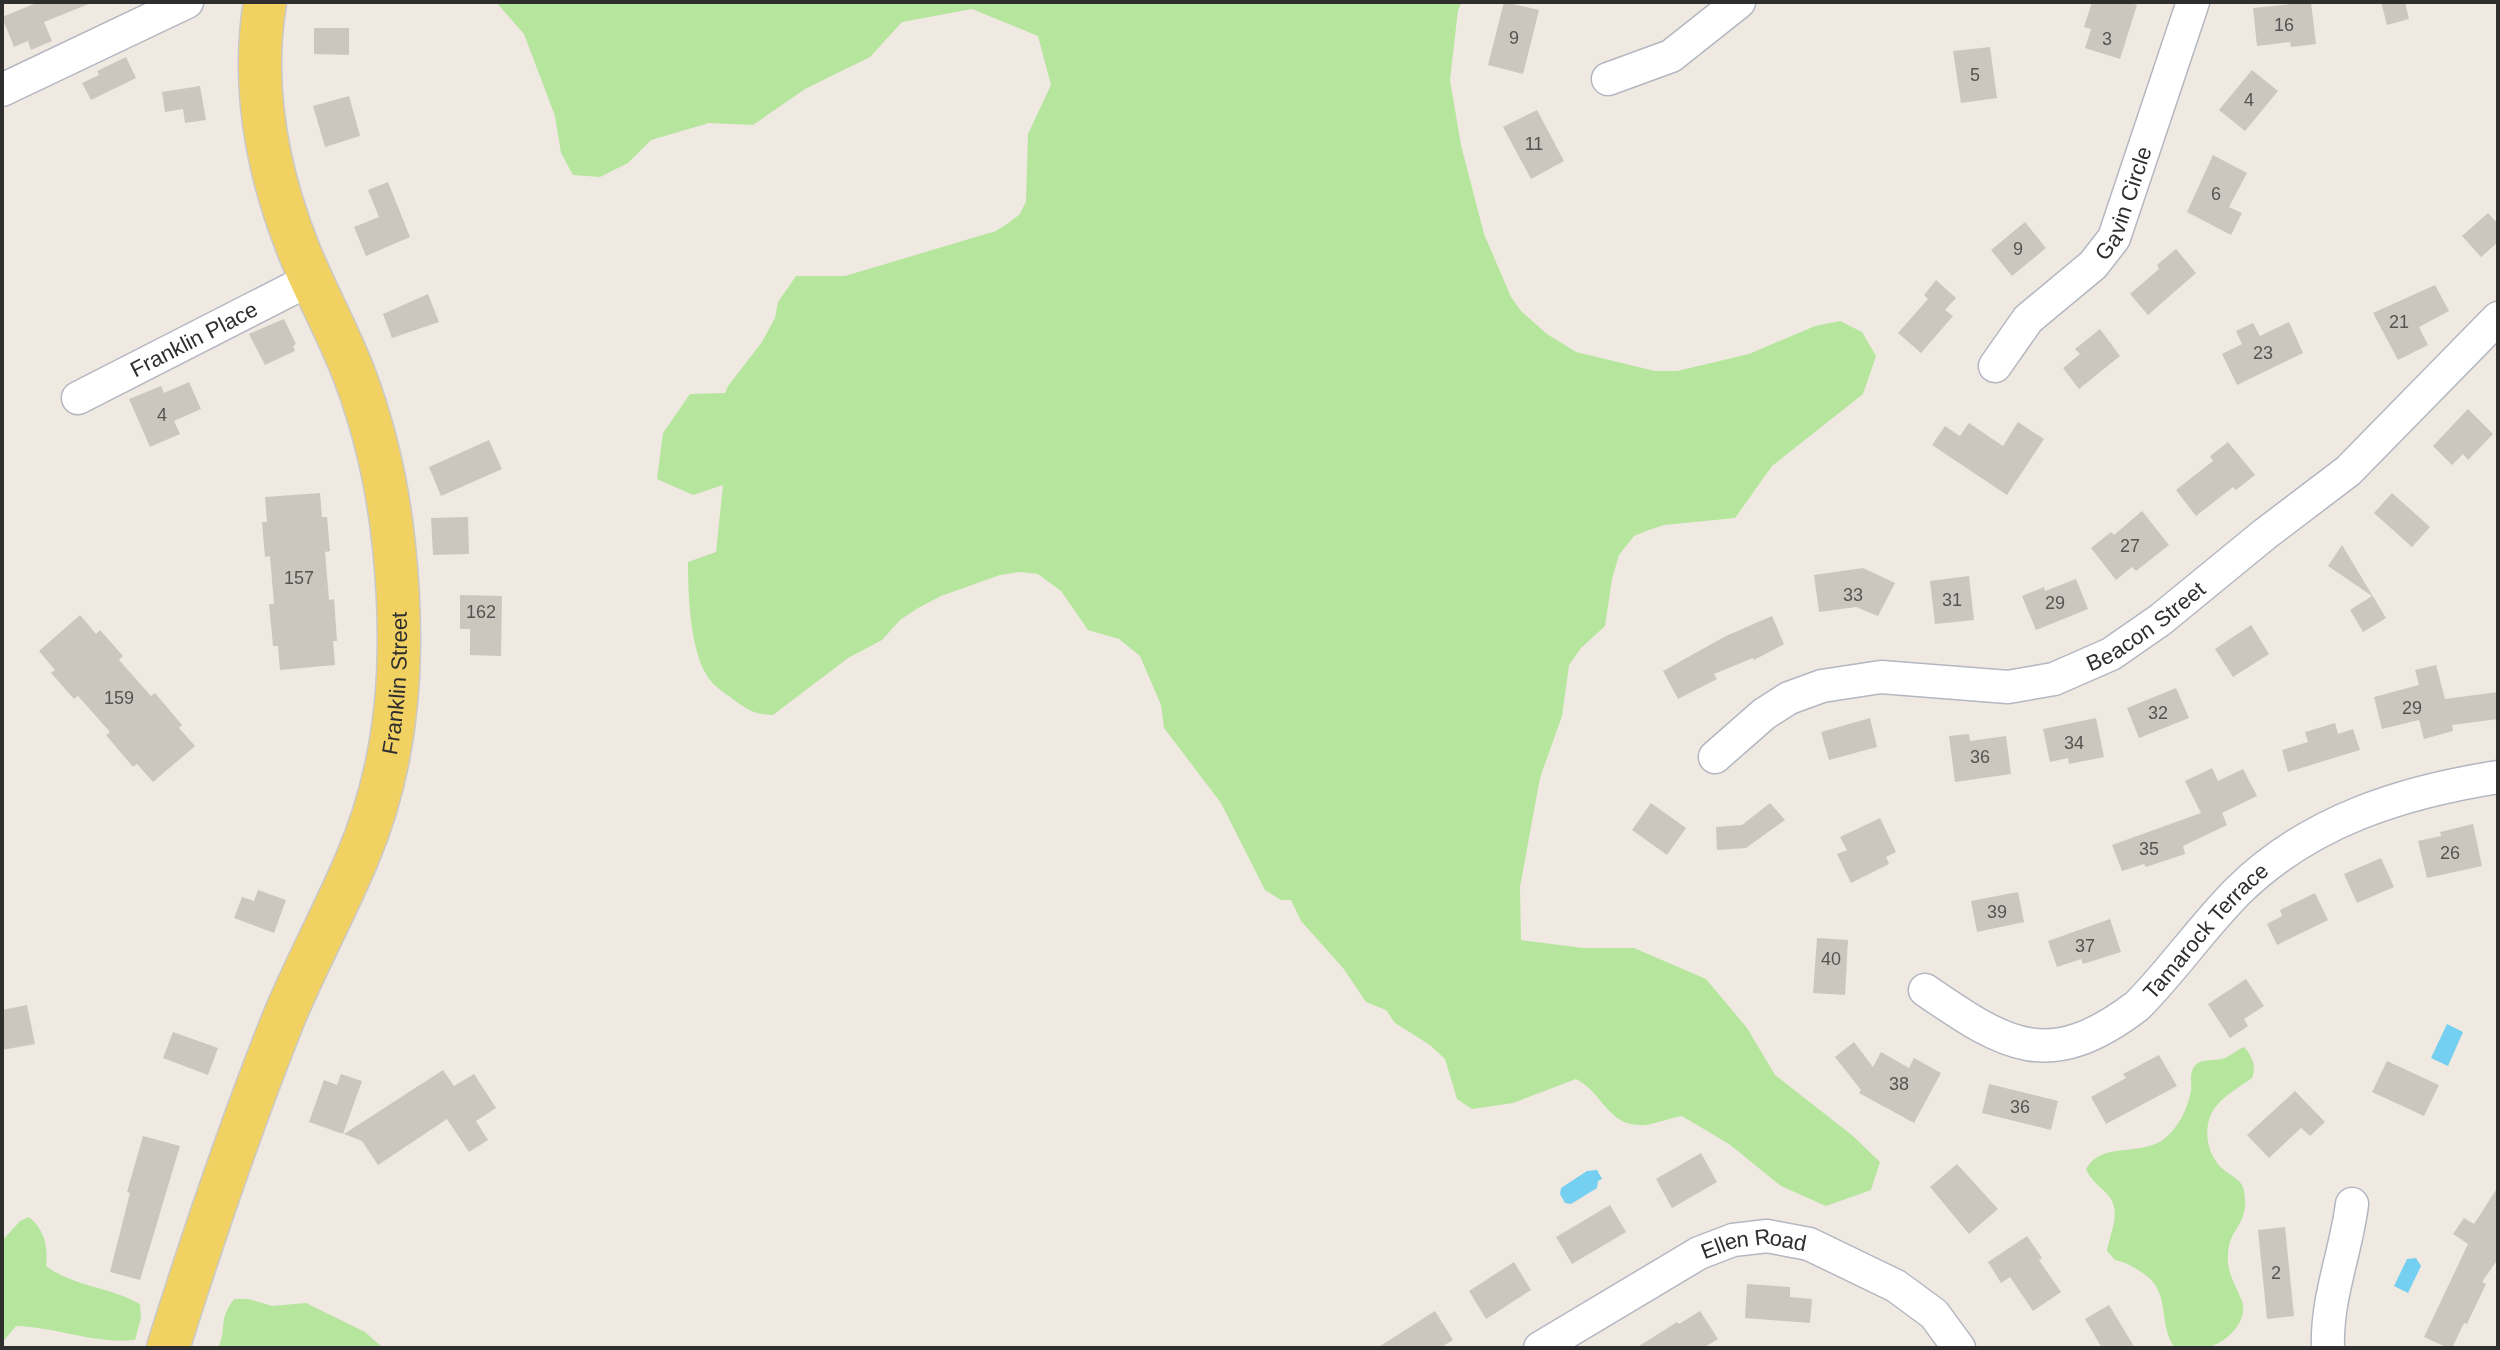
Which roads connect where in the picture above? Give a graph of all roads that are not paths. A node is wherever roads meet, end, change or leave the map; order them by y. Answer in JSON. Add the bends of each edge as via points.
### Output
{"nodes":[{"id":1,"x":187,"y":2,"type":"edge"},
{"id":2,"x":265,"y":2,"type":"edge"},
{"id":3,"x":1739,"y":2,"type":"edge"},
{"id":4,"x":2193,"y":2,"type":"edge"},
{"id":5,"x":1608,"y":79,"type":"dead end"},
{"id":6,"x":2,"y":90,"type":"edge"},
{"id":7,"x":311,"y":279,"type":"junction"},
{"id":8,"x":2498,"y":318,"type":"edge"},
{"id":9,"x":1995,"y":366,"type":"dead end"},
{"id":10,"x":78,"y":398,"type":"dead end"},
{"id":11,"x":1715,"y":757,"type":"dead end"},
{"id":12,"x":2498,"y":777,"type":"edge"},
{"id":13,"x":1925,"y":990,"type":"dead end"},
{"id":14,"x":2352,"y":1204,"type":"dead end"},
{"id":15,"x":168,"y":1348,"type":"edge"},
{"id":16,"x":1540,"y":1348,"type":"edge"},
{"id":17,"x":1959,"y":1348,"type":"edge"},
{"id":18,"x":2328,"y":1348,"type":"edge"}],
"edges":[{"from":1,"to":6,"type":"street"},
{"from":2,"to":7,"type":"main road","name":"Franklin Street","via":[[259,82],[265,133],[283,208]]},
{"from":3,"to":5,"type":"street","via":[[1671,56]]},
{"from":4,"to":9,"type":"street","name":"Gavin Circle","via":[[2114,238],[2093,265],[2028,319]]},
{"from":7,"to":10,"type":"street","name":"Franklin Place"},
{"from":7,"to":15,"type":"main road","name":"Franklin Street","via":[[354,373],[385,483],[399,616],[398,706],[372,821],[260,1079]]},
{"from":8,"to":11,"type":"street","name":"Beacon Street","via":[[2348,471],[2160,620],[2097,662],[2054,679],[2008,687],[1881,677],[1822,686],[1764,714]]},
{"from":12,"to":13,"type":"street","name":"Tamarock Terrace","via":[[2379,804],[2304,839],[2236,893],[2137,1006],[2087,1036],[2041,1047],[2010,1041]]},
{"from":14,"to":18,"type":"street","via":[[2332,1292]]},
{"from":16,"to":17,"type":"street","name":"Ellen Road","via":[[1699,1253],[1733,1240],[1767,1236],[1809,1244],[1896,1286],[1934,1314]]}]}
